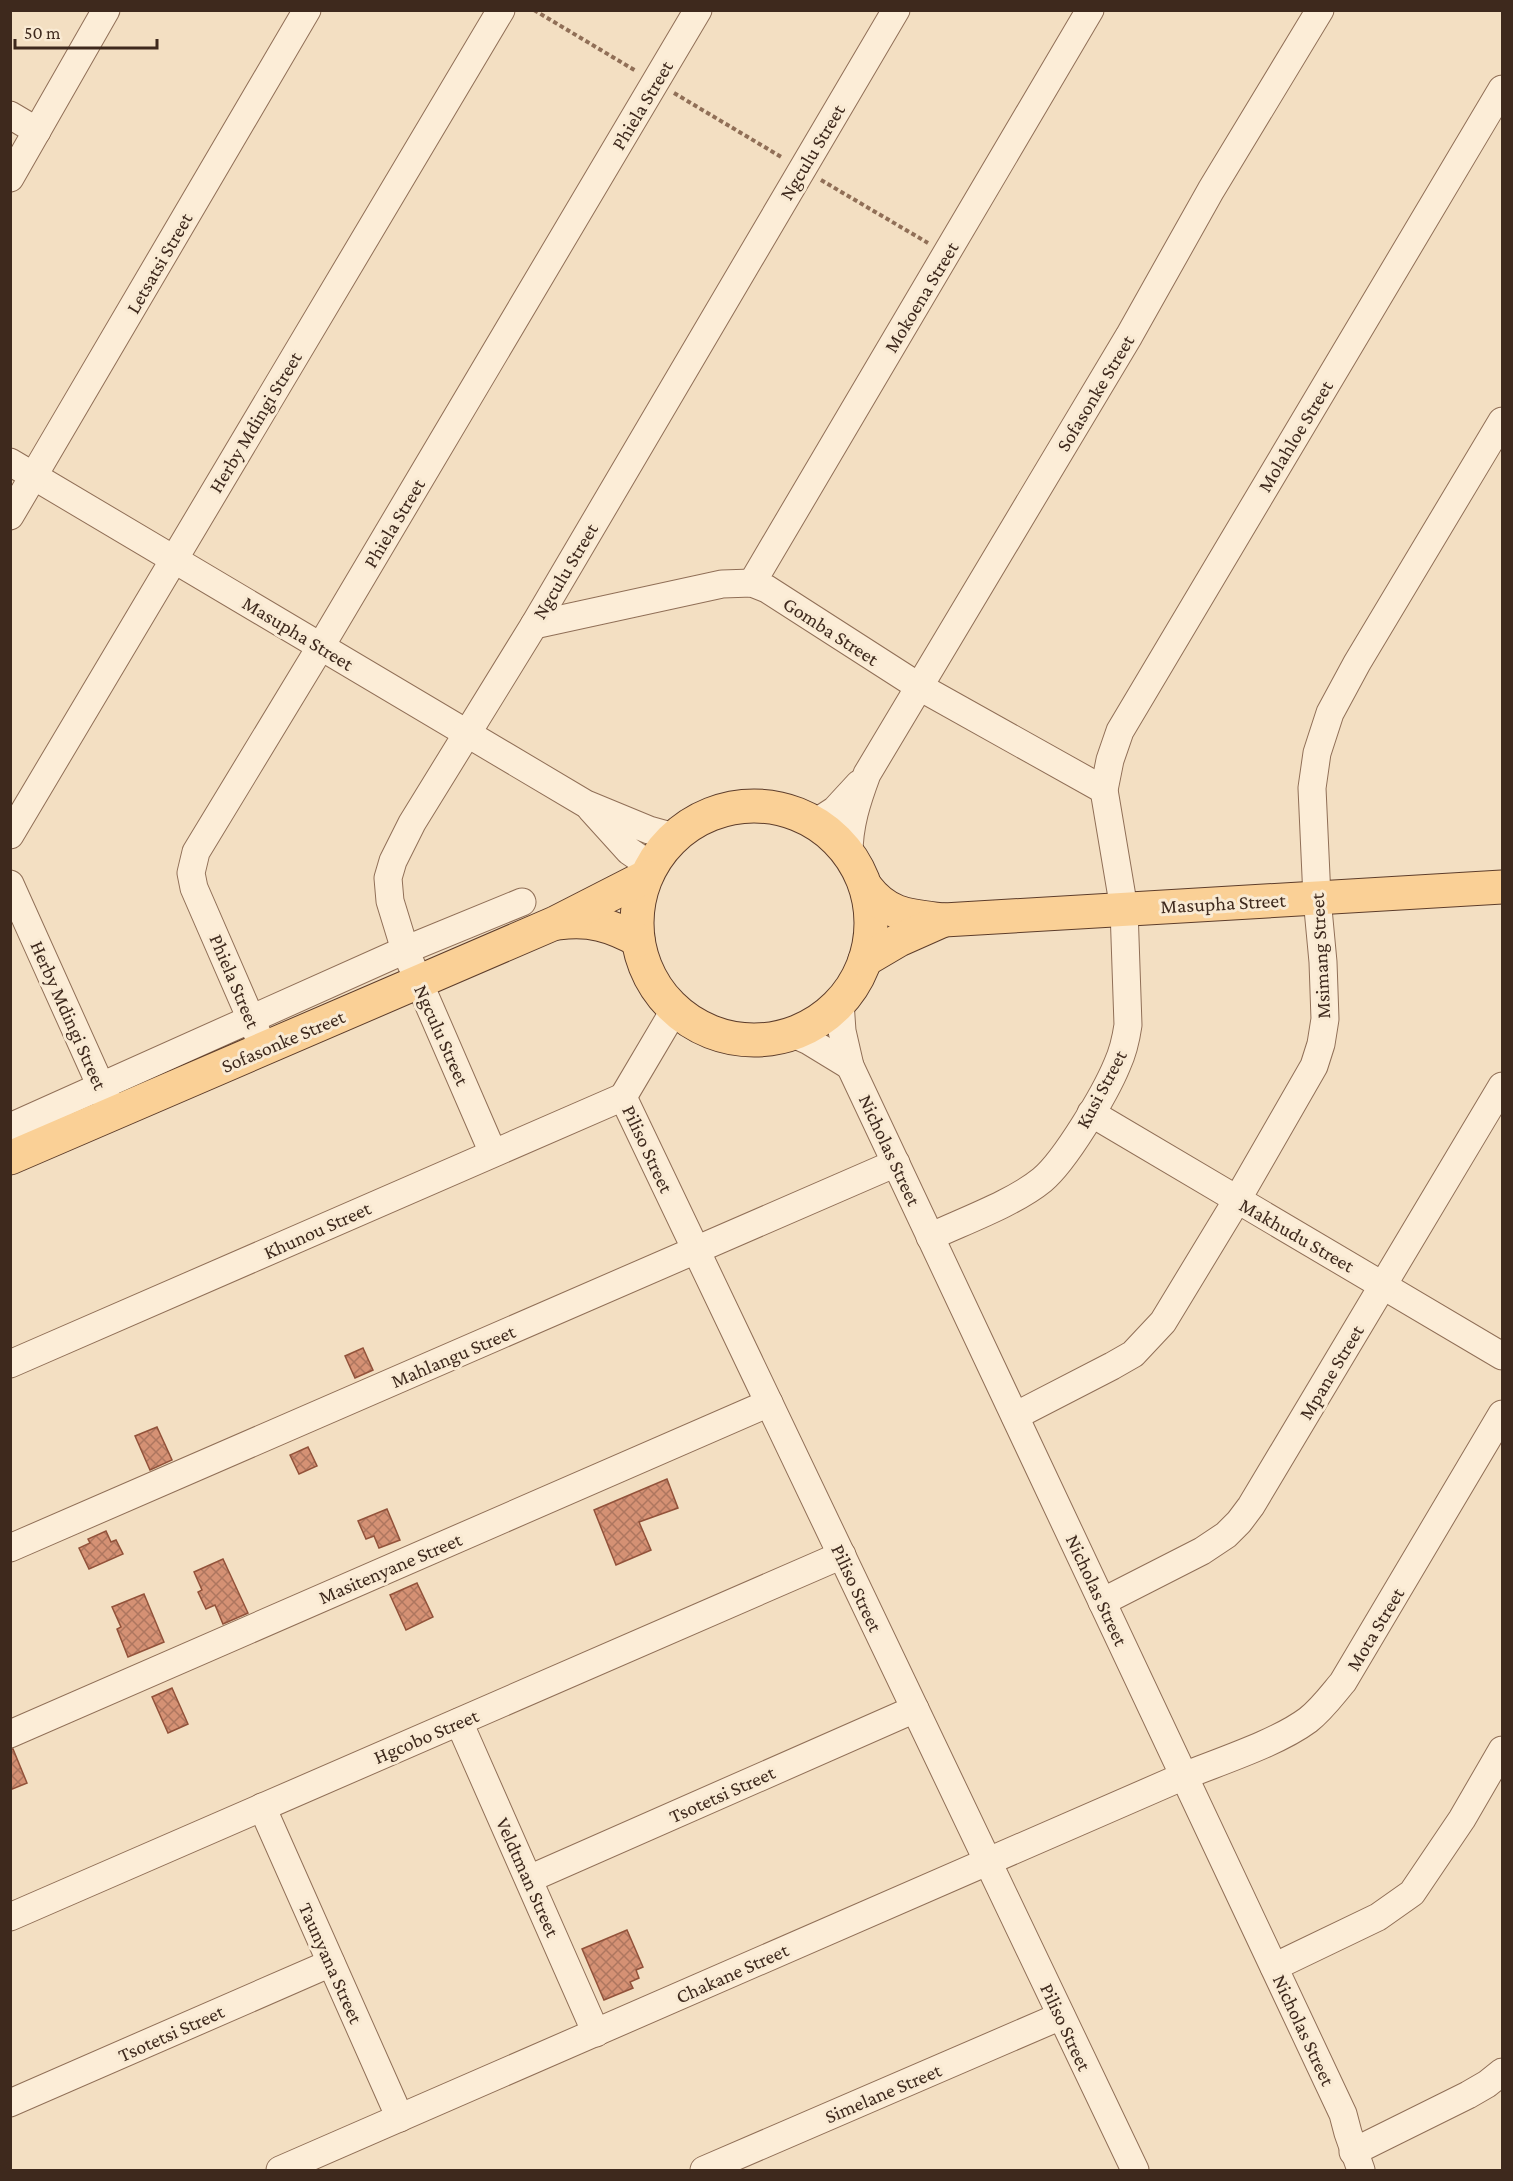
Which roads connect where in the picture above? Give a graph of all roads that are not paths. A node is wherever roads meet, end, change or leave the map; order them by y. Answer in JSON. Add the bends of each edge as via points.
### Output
{"nodes":[{"id":1,"x":106,"y":10,"type":"edge"},
{"id":2,"x":307,"y":10,"type":"edge"},
{"id":3,"x":501,"y":10,"type":"edge"},
{"id":4,"x":698,"y":10,"type":"edge"},
{"id":5,"x":896,"y":10,"type":"edge"},
{"id":6,"x":1090,"y":10,"type":"edge"},
{"id":7,"x":1320,"y":10,"type":"edge"},
{"id":8,"x":1503,"y":89,"type":"edge"},
{"id":9,"x":10,"y":115,"type":"edge"},
{"id":10,"x":37,"y":131,"type":"junction"},
{"id":11,"x":10,"y":178,"type":"edge"},
{"id":12,"x":1503,"y":421,"type":"edge"},
{"id":13,"x":10,"y":462,"type":"edge"},
{"id":14,"x":34,"y":476,"type":"junction"},
{"id":15,"x":10,"y":516,"type":"edge"},
{"id":16,"x":173,"y":559,"type":"junction"},
{"id":17,"x":752,"y":584,"type":"junction"},
{"id":18,"x":534,"y":625,"type":"junction"},
{"id":19,"x":321,"y":646,"type":"junction"},
{"id":20,"x":918,"y":686,"type":"junction"},
{"id":21,"x":467,"y":733,"type":"junction"},
{"id":22,"x":867,"y":774,"type":"junction"},
{"id":23,"x":1104,"y":790,"type":"junction"},
{"id":24,"x":586,"y":804,"type":"junction"},
{"id":25,"x":815,"y":823,"type":"junction"},
{"id":26,"x":10,"y":835,"type":"edge"},
{"id":27,"x":674,"y":837,"type":"junction"},
{"id":28,"x":849,"y":854,"type":"junction"},
{"id":29,"x":648,"y":872,"type":"junction"},
{"id":30,"x":10,"y":884,"type":"edge"},
{"id":31,"x":866,"y":887,"type":"junction"},
{"id":32,"x":1503,"y":887,"type":"edge"},
{"id":33,"x":1317,"y":898,"type":"junction"},
{"id":34,"x":522,"y":902,"type":"dead end"},
{"id":35,"x":1124,"y":909,"type":"junction"},
{"id":36,"x":944,"y":920,"type":"junction"},
{"id":37,"x":555,"y":923,"type":"junction"},
{"id":38,"x":638,"y":940,"type":"junction"},
{"id":39,"x":405,"y":950,"type":"junction"},
{"id":40,"x":865,"y":960,"type":"junction"},
{"id":41,"x":419,"y":982,"type":"junction"},
{"id":42,"x":840,"y":1002,"type":"junction"},
{"id":43,"x":675,"y":1009,"type":"junction"},
{"id":44,"x":252,"y":1019,"type":"junction"},
{"id":45,"x":791,"y":1033,"type":"junction"},
{"id":46,"x":264,"y":1049,"type":"junction"},
{"id":47,"x":850,"y":1066,"type":"junction"},
{"id":48,"x":1503,"y":1086,"type":"edge"},
{"id":49,"x":623,"y":1097,"type":"junction"},
{"id":50,"x":107,"y":1100,"type":"junction"},
{"id":51,"x":1091,"y":1113,"type":"junction"},
{"id":52,"x":10,"y":1127,"type":"edge"},
{"id":53,"x":494,"y":1153,"type":"junction"},
{"id":54,"x":10,"y":1158,"type":"edge"},
{"id":55,"x":896,"y":1164,"type":"junction"},
{"id":56,"x":1237,"y":1200,"type":"junction"},
{"id":57,"x":930,"y":1237,"type":"junction"},
{"id":58,"x":696,"y":1250,"type":"junction"},
{"id":59,"x":1383,"y":1285,"type":"junction"},
{"id":60,"x":1503,"y":1356,"type":"edge"},
{"id":61,"x":10,"y":1364,"type":"edge"},
{"id":62,"x":769,"y":1403,"type":"junction"},
{"id":63,"x":1503,"y":1414,"type":"edge"},
{"id":64,"x":1015,"y":1416,"type":"junction"},
{"id":65,"x":10,"y":1548,"type":"edge"},
{"id":66,"x":842,"y":1555,"type":"junction"},
{"id":67,"x":1102,"y":1602,"type":"junction"},
{"id":68,"x":915,"y":1708,"type":"junction"},
{"id":69,"x":459,"y":1722,"type":"junction"},
{"id":70,"x":10,"y":1734,"type":"edge"},
{"id":71,"x":1503,"y":1750,"type":"edge"},
{"id":72,"x":1184,"y":1776,"type":"junction"},
{"id":73,"x":262,"y":1807,"type":"junction"},
{"id":74,"x":988,"y":1862,"type":"junction"},
{"id":75,"x":529,"y":1879,"type":"junction"},
{"id":76,"x":10,"y":1917,"type":"edge"},
{"id":77,"x":331,"y":1963,"type":"junction"},
{"id":78,"x":1274,"y":1966,"type":"junction"},
{"id":79,"x":1061,"y":2016,"type":"junction"},
{"id":80,"x":596,"y":2032,"type":"junction"},
{"id":81,"x":1503,"y":2072,"type":"edge"},
{"id":82,"x":10,"y":2103,"type":"edge"},
{"id":83,"x":400,"y":2118,"type":"junction"},
{"id":84,"x":1360,"y":2155,"type":"edge"},
{"id":85,"x":280,"y":2170,"type":"edge"},
{"id":86,"x":704,"y":2170,"type":"edge"},
{"id":87,"x":1133,"y":2170,"type":"edge"},
{"id":88,"x":1377,"y":2170,"type":"edge"}],
"edges":[{"from":1,"to":10,"type":"street"},
{"from":2,"to":14,"type":"street","name":"Letsatsi Street"},
{"from":3,"to":16,"type":"street","name":"Herby Mdingi Street"},
{"from":4,"to":19,"type":"street","name":"Phiela Street"},
{"from":5,"to":18,"type":"street","name":"Ngculu Street"},
{"from":6,"to":17,"type":"street","name":"Mokoena Street"},
{"from":7,"to":20,"type":"street","name":"Sofasonke Street"},
{"from":8,"to":23,"type":"street","name":"Molahloe Street","via":[[1120,731]]},
{"from":9,"to":10,"type":"street"},
{"from":10,"to":11,"type":"street"},
{"from":12,"to":33,"type":"street","name":"Msimang Street","via":[[1330,713],[1317,753],[1312,788]]},
{"from":13,"to":14,"type":"street","name":"Masupha Street"},
{"from":14,"to":15,"type":"street","name":"Letsatsi Street"},
{"from":14,"to":16,"type":"street","name":"Masupha Street"},
{"from":16,"to":19,"type":"street","name":"Masupha Street"},
{"from":16,"to":26,"type":"street","name":"Herby Mdingi Street"},
{"from":17,"to":18,"type":"street","name":"Gomba Street","via":[[722,584]]},
{"from":17,"to":20,"type":"street","name":"Gomba Street","via":[[767,589]]},
{"from":18,"to":21,"type":"street","name":"Ngculu Street"},
{"from":19,"to":21,"type":"street","name":"Masupha Street"},
{"from":19,"to":44,"type":"street","name":"Phiela Street","via":[[192,864],[194,888]]},
{"from":20,"to":22,"type":"street","name":"Sofasonke Street"},
{"from":20,"to":23,"type":"street","name":"Gomba Street"},
{"from":21,"to":24,"type":"street","name":"Masupha Street"},
{"from":21,"to":39,"type":"street","name":"Ngculu Street","via":[[412,823],[388,878],[390,901]]},
{"from":22,"to":25,"type":"street","name":"Sofasonke Street","via":[[835,810]]},
{"from":22,"to":28,"type":"street","name":"Sofasonke Street","via":[[850,826]]},
{"from":23,"to":35,"type":"street","name":"Kusi Street"},
{"from":24,"to":27,"type":"street","name":"Masupha Street"},
{"from":24,"to":29,"type":"street","name":"Masupha Street"},
{"from":25,"to":27,"type":"main road","name":"Sofasonke Street","via":[[780,809],[742,806],[706,816]]},
{"from":25,"to":28,"type":"main road","name":"Sofasonke Street"},
{"from":27,"to":29,"type":"main road","name":"Sofasonke Street"},
{"from":28,"to":31,"type":"main road","name":"Sofasonke Street"},
{"from":29,"to":37,"type":"main road","name":"Sofasonke Street"},
{"from":29,"to":38,"type":"main road","name":"Sofasonke Street","via":[[638,905]]},
{"from":30,"to":50,"type":"street","name":"Herby Mdingi Street"},
{"from":31,"to":36,"type":"main road","name":"Masupha Street","via":[[896,912]]},
{"from":31,"to":40,"type":"main road","name":"Sofasonke Street","via":[[870,936]]},
{"from":32,"to":33,"type":"main road","name":"Masupha Street"},
{"from":33,"to":35,"type":"main road","name":"Masupha Street"},
{"from":33,"to":56,"type":"street","name":"Msimang Street","via":[[1325,1007],[1321,1044],[1314,1066]]},
{"from":34,"to":39,"type":"street"},
{"from":35,"to":36,"type":"main road","name":"Masupha Street"},
{"from":35,"to":51,"type":"street","name":"Kusi Street","via":[[1128,1025],[1117,1066]]},
{"from":36,"to":40,"type":"main road","name":"Masupha Street"},
{"from":37,"to":38,"type":"main road","name":"Sofasonke Street","via":[[604,924]]},
{"from":37,"to":41,"type":"main road","name":"Sofasonke Street"},
{"from":38,"to":43,"type":"main road","name":"Sofasonke Street","via":[[643,962],[656,988]]},
{"from":39,"to":41,"type":"street","name":"Ngculu Street"},
{"from":39,"to":44,"type":"street"},
{"from":40,"to":42,"type":"main road","name":"Sofasonke Street","via":[[855,983]]},
{"from":41,"to":46,"type":"main road","name":"Sofasonke Street"},
{"from":41,"to":53,"type":"street","name":"Ngculu Street"},
{"from":42,"to":45,"type":"main road","name":"Sofasonke Street","via":[[818,1021]]},
{"from":42,"to":47,"type":"street","name":"Nicholas Street"},
{"from":43,"to":45,"type":"main road","name":"Sofasonke Street","via":[[700,1027],[730,1037],[761,1039]]},
{"from":43,"to":49,"type":"street","name":"Piliso Street"},
{"from":44,"to":46,"type":"street","name":"Phiela Street"},
{"from":44,"to":50,"type":"street"},
{"from":45,"to":47,"type":"street"},
{"from":46,"to":50,"type":"main road","name":"Sofasonke Street"},
{"from":47,"to":55,"type":"street","name":"Nicholas Street"},
{"from":48,"to":59,"type":"street","name":"Mpane Street"},
{"from":49,"to":53,"type":"street","name":"Khunou Street"},
{"from":49,"to":58,"type":"street","name":"Piliso Street"},
{"from":50,"to":52,"type":"street"},
{"from":50,"to":54,"type":"main road","name":"Sofasonke Street"},
{"from":51,"to":56,"type":"street","name":"Makhudu Street"},
{"from":51,"to":57,"type":"street","name":"Kusi Street","via":[[1056,1168],[1041,1181]]},
{"from":53,"to":61,"type":"street","name":"Khunou Street"},
{"from":55,"to":57,"type":"street","name":"Nicholas Street"},
{"from":55,"to":58,"type":"street","name":"Mahlangu Street"},
{"from":56,"to":59,"type":"street","name":"Makhudu Street"},
{"from":56,"to":64,"type":"street","name":"Msimang Street","via":[[1163,1323],[1147,1340],[1113,1366]]},
{"from":57,"to":64,"type":"street","name":"Nicholas Street"},
{"from":58,"to":62,"type":"street","name":"Piliso Street"},
{"from":58,"to":65,"type":"street","name":"Mahlangu Street"},
{"from":59,"to":60,"type":"street","name":"Makhudu Street"},
{"from":59,"to":67,"type":"street","name":"Mpane Street","via":[[1239,1522],[1202,1551]]},
{"from":62,"to":66,"type":"street","name":"Piliso Street"},
{"from":62,"to":70,"type":"street","name":"Masitenyane Street"},
{"from":63,"to":72,"type":"street","name":"Mota Street","via":[[1349,1672],[1322,1708],[1281,1736]]},
{"from":64,"to":67,"type":"street","name":"Nicholas Street"},
{"from":66,"to":68,"type":"street","name":"Piliso Street"},
{"from":66,"to":69,"type":"street","name":"Hgcobo Street"},
{"from":67,"to":72,"type":"street","name":"Nicholas Street"},
{"from":68,"to":74,"type":"street","name":"Piliso Street"},
{"from":68,"to":75,"type":"street","name":"Tsotetsi Street"},
{"from":69,"to":73,"type":"street","name":"Hgcobo Street"},
{"from":69,"to":75,"type":"street","name":"Veldtman Street"},
{"from":71,"to":78,"type":"street","via":[[1412,1893],[1378,1917]]},
{"from":72,"to":74,"type":"street","name":"Chakane Street"},
{"from":72,"to":78,"type":"street","name":"Nicholas Street"},
{"from":73,"to":76,"type":"street","name":"Hgcobo Street"},
{"from":73,"to":77,"type":"street","name":"Taunyana Street"},
{"from":74,"to":79,"type":"street","name":"Piliso Street"},
{"from":74,"to":80,"type":"street","name":"Chakane Street"},
{"from":75,"to":80,"type":"street","name":"Veldtman Street"},
{"from":77,"to":82,"type":"street","name":"Tsotetsi Street"},
{"from":77,"to":83,"type":"street","name":"Taunyana Street"},
{"from":78,"to":84,"type":"street","name":"Nicholas Street"},
{"from":79,"to":86,"type":"street","name":"Simelane Street"},
{"from":79,"to":87,"type":"street","name":"Piliso Street"},
{"from":80,"to":83,"type":"street","name":"Chakane Street"},
{"from":81,"to":84,"type":"street"},
{"from":83,"to":85,"type":"street","name":"Chakane Street"},
{"from":84,"to":88,"type":"street","name":"Nicholas Street"}]}
